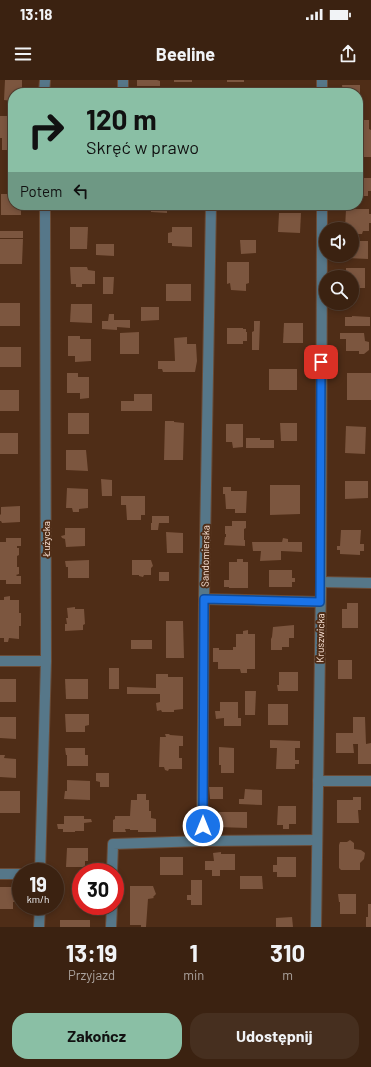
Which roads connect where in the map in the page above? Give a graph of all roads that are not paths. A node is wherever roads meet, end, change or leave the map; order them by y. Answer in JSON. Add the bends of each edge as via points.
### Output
{"nodes":[{"id":1,"x":45,"y":210,"type":"edge"},
{"id":2,"x":211,"y":210,"type":"edge"},
{"id":3,"x":322,"y":210,"type":"edge"},
{"id":4,"x":321,"y":582,"type":"junction"},
{"id":5,"x":371,"y":583,"type":"edge"},
{"id":6,"x":204,"y":599,"type":"junction"},
{"id":7,"x":320,"y":602,"type":"junction"},
{"id":8,"x":0,"y":661,"type":"edge"},
{"id":9,"x":46,"y":661,"type":"junction"},
{"id":10,"x":318,"y":781,"type":"junction"},
{"id":11,"x":371,"y":781,"type":"edge"},
{"id":12,"x":316,"y":840,"type":"junction"},
{"id":13,"x":202,"y":841,"type":"junction"},
{"id":14,"x":40,"y":863,"type":"edge"},
{"id":15,"x":112,"y":863,"type":"edge"},
{"id":16,"x":0,"y":874,"type":"edge"},
{"id":17,"x":12,"y":874,"type":"edge"},
{"id":18,"x":40,"y":915,"type":"edge"},
{"id":19,"x":112,"y":915,"type":"edge"},
{"id":20,"x":40,"y":927,"type":"edge"},
{"id":21,"x":111,"y":927,"type":"edge"},
{"id":22,"x":316,"y":927,"type":"edge"}],
"edges":[{"from":1,"to":9,"type":"street","name":"Łużycka"},
{"from":2,"to":6,"type":"street","name":"Sandomierska"},
{"from":3,"to":4,"type":"street","name":"Kruszwicka"},
{"from":4,"to":5,"type":"street"},
{"from":4,"to":7,"type":"street","name":"Kruszwicka"},
{"from":6,"to":7,"type":"street"},
{"from":6,"to":13,"type":"street","name":"Sandomierska"},
{"from":7,"to":10,"type":"street","name":"Kruszwicka"},
{"from":8,"to":9,"type":"street"},
{"from":9,"to":14,"type":"street","name":"Łużycka"},
{"from":10,"to":11,"type":"street"},
{"from":10,"to":12,"type":"street","name":"Kruszwicka"},
{"from":12,"to":13,"type":"street"},
{"from":12,"to":22,"type":"street","name":"Kruszwicka"},
{"from":13,"to":15,"type":"street","via":[[113,844]]},
{"from":16,"to":17,"type":"street"},
{"from":18,"to":20,"type":"street"},
{"from":19,"to":21,"type":"street"}]}
